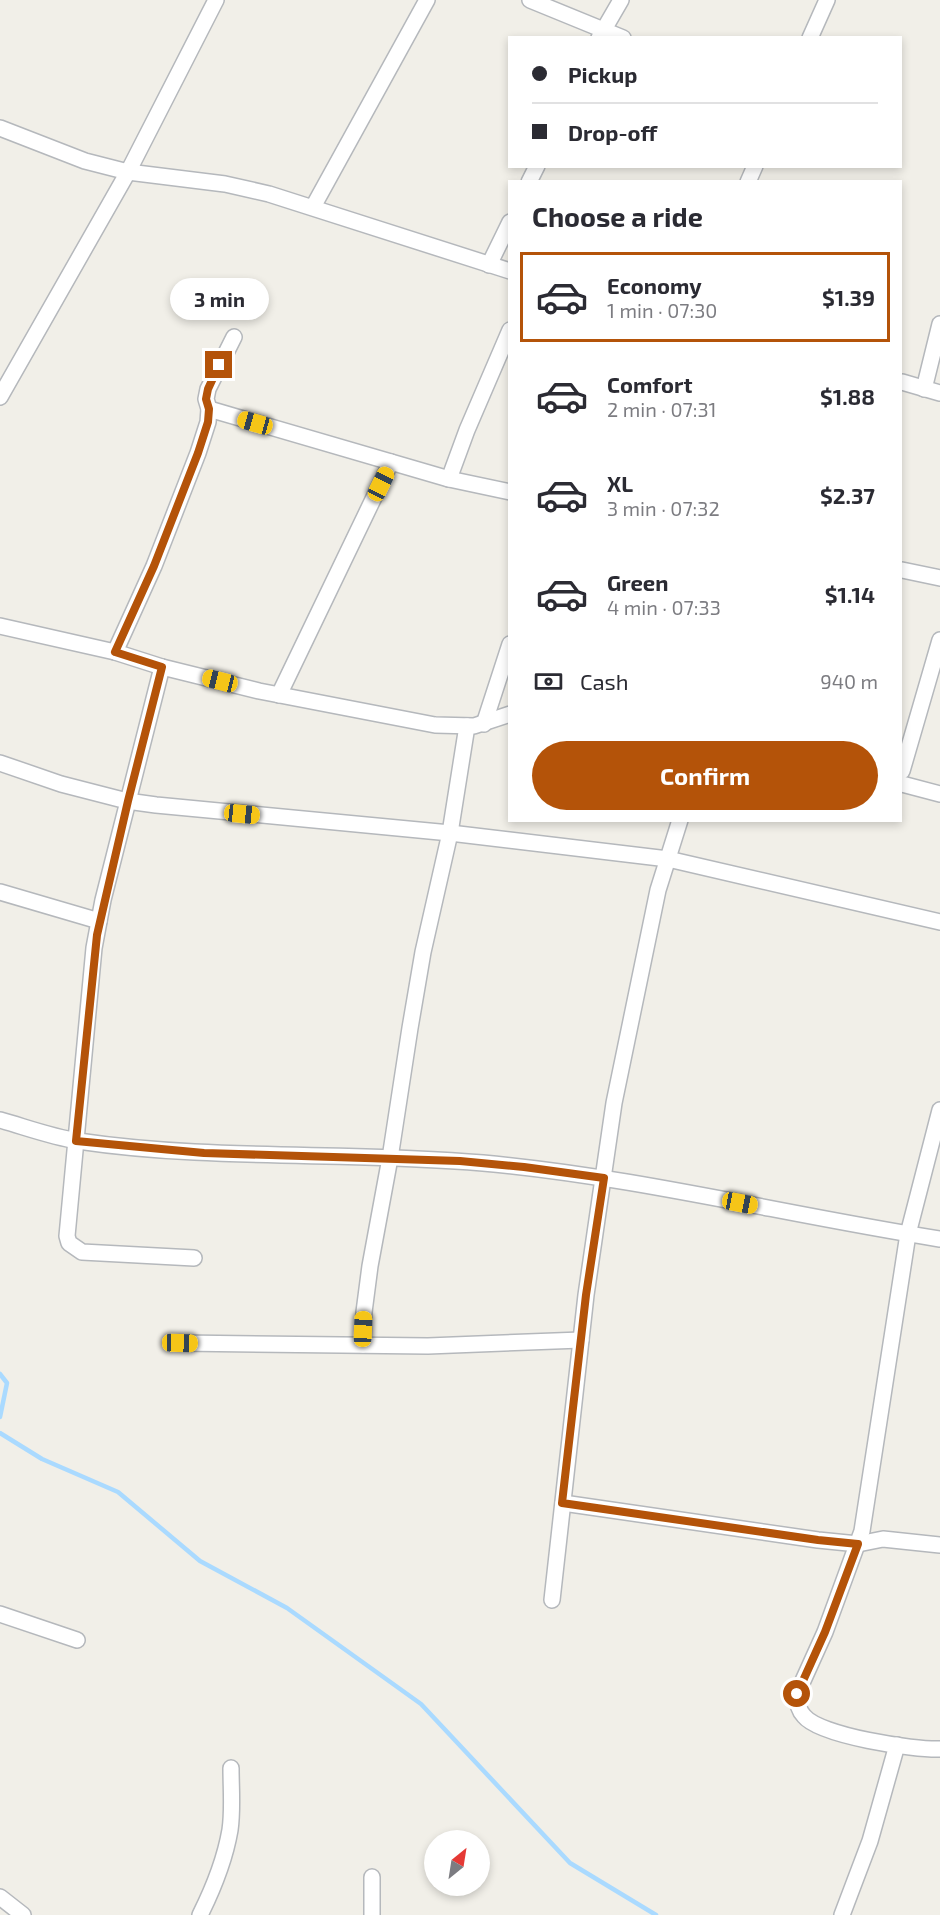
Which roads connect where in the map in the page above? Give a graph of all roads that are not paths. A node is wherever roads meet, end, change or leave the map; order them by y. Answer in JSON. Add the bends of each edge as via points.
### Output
{"nodes":[{"id":1,"x":216,"y":0,"type":"edge"},
{"id":2,"x":427,"y":0,"type":"edge"},
{"id":3,"x":530,"y":0,"type":"edge"},
{"id":4,"x":621,"y":0,"type":"edge"},
{"id":5,"x":827,"y":0,"type":"edge"},
{"id":6,"x":601,"y":33,"type":"edge"},
{"id":7,"x":811,"y":36,"type":"edge"},
{"id":8,"x":0,"y":128,"type":"edge"},
{"id":9,"x":128,"y":172,"type":"junction"},
{"id":10,"x":313,"y":207,"type":"junction"},
{"id":11,"x":508,"y":226,"type":"edge"},
{"id":12,"x":489,"y":265,"type":"junction"},
{"id":13,"x":508,"y":270,"type":"edge"},
{"id":14,"x":940,"y":324,"type":"edge"},
{"id":15,"x":508,"y":335,"type":"edge"},
{"id":16,"x":234,"y":337,"type":"dead end"},
{"id":17,"x":902,"y":382,"type":"edge"},
{"id":18,"x":924,"y":389,"type":"junction"},
{"id":19,"x":940,"y":393,"type":"edge"},
{"id":20,"x":0,"y":397,"type":"edge"},
{"id":21,"x":209,"y":409,"type":"junction"},
{"id":22,"x":391,"y":462,"type":"junction"},
{"id":23,"x":449,"y":479,"type":"junction"},
{"id":24,"x":508,"y":492,"type":"edge"},
{"id":25,"x":902,"y":570,"type":"edge"},
{"id":26,"x":940,"y":578,"type":"edge"},
{"id":27,"x":0,"y":626,"type":"edge"},
{"id":28,"x":940,"y":640,"type":"edge"},
{"id":29,"x":508,"y":651,"type":"edge"},
{"id":30,"x":115,"y":652,"type":"junction"},
{"id":31,"x":162,"y":667,"type":"junction"},
{"id":32,"x":279,"y":695,"type":"junction"},
{"id":33,"x":508,"y":715,"type":"edge"},
{"id":34,"x":484,"y":724,"type":"junction"},
{"id":35,"x":467,"y":726,"type":"junction"},
{"id":36,"x":0,"y":763,"type":"edge"},
{"id":37,"x":902,"y":771,"type":"edge"},
{"id":38,"x":902,"y":784,"type":"edge"},
{"id":39,"x":940,"y":794,"type":"edge"},
{"id":40,"x":128,"y":801,"type":"junction"},
{"id":41,"x":679,"y":822,"type":"edge"},
{"id":42,"x":450,"y":833,"type":"junction"},
{"id":43,"x":668,"y":859,"type":"junction"},
{"id":44,"x":0,"y":892,"type":"edge"},
{"id":45,"x":99,"y":921,"type":"junction"},
{"id":46,"x":940,"y":922,"type":"edge"},
{"id":47,"x":940,"y":1110,"type":"edge"},
{"id":48,"x":0,"y":1120,"type":"edge"},
{"id":49,"x":76,"y":1141,"type":"junction"},
{"id":50,"x":390,"y":1158,"type":"junction"},
{"id":51,"x":604,"y":1178,"type":"junction"},
{"id":52,"x":908,"y":1234,"type":"junction"},
{"id":53,"x":940,"y":1239,"type":"edge"},
{"id":54,"x":194,"y":1258,"type":"dead end"},
{"id":55,"x":581,"y":1340,"type":"junction"},
{"id":56,"x":180,"y":1343,"type":"dead end"},
{"id":57,"x":363,"y":1345,"type":"junction"},
{"id":58,"x":562,"y":1503,"type":"junction"},
{"id":59,"x":858,"y":1544,"type":"junction"},
{"id":60,"x":940,"y":1545,"type":"edge"},
{"id":61,"x":552,"y":1600,"type":"dead end"},
{"id":62,"x":0,"y":1614,"type":"edge"},
{"id":63,"x":77,"y":1640,"type":"dead end"},
{"id":64,"x":897,"y":1745,"type":"junction"},
{"id":65,"x":940,"y":1749,"type":"edge"},
{"id":66,"x":231,"y":1768,"type":"dead end"},
{"id":67,"x":372,"y":1877,"type":"dead end"},
{"id":68,"x":0,"y":1897,"type":"edge"},
{"id":69,"x":23,"y":1915,"type":"edge"},
{"id":70,"x":200,"y":1915,"type":"edge"},
{"id":71,"x":372,"y":1915,"type":"edge"},
{"id":72,"x":842,"y":1915,"type":"edge"}],
"edges":[{"from":1,"to":9,"type":"street"},
{"from":2,"to":10,"type":"street"},
{"from":3,"to":6,"type":"street"},
{"from":4,"to":6,"type":"street"},
{"from":5,"to":7,"type":"street"},
{"from":8,"to":9,"type":"street","via":[[85,161]]},
{"from":9,"to":10,"type":"street","via":[[225,184]]},
{"from":9,"to":20,"type":"street"},
{"from":10,"to":12,"type":"street"},
{"from":11,"to":12,"type":"street"},
{"from":12,"to":13,"type":"street"},
{"from":14,"to":18,"type":"street"},
{"from":15,"to":23,"type":"street"},
{"from":16,"to":21,"type":"street","via":[[208,389]]},
{"from":17,"to":18,"type":"street"},
{"from":18,"to":19,"type":"street"},
{"from":21,"to":22,"type":"street"},
{"from":21,"to":30,"type":"street","via":[[178,508]]},
{"from":22,"to":23,"type":"street"},
{"from":22,"to":32,"type":"street"},
{"from":23,"to":24,"type":"street"},
{"from":25,"to":26,"type":"street"},
{"from":27,"to":30,"type":"street"},
{"from":28,"to":37,"type":"street"},
{"from":29,"to":34,"type":"street"},
{"from":30,"to":31,"type":"street"},
{"from":31,"to":32,"type":"street"},
{"from":31,"to":40,"type":"street"},
{"from":32,"to":35,"type":"street","via":[[435,725]]},
{"from":33,"to":34,"type":"street"},
{"from":34,"to":35,"type":"street"},
{"from":35,"to":42,"type":"street"},
{"from":36,"to":40,"type":"street"},
{"from":38,"to":39,"type":"street"},
{"from":40,"to":42,"type":"street"},
{"from":40,"to":45,"type":"street"},
{"from":41,"to":43,"type":"street"},
{"from":42,"to":43,"type":"street"},
{"from":42,"to":50,"type":"street","via":[[423,952]]},
{"from":43,"to":46,"type":"street"},
{"from":43,"to":51,"type":"street","via":[[658,890],[614,1103]]},
{"from":44,"to":45,"type":"street"},
{"from":45,"to":49,"type":"street"},
{"from":47,"to":52,"type":"street"},
{"from":48,"to":49,"type":"street"},
{"from":49,"to":50,"type":"street","via":[[190,1152]]},
{"from":49,"to":54,"type":"street","via":[[69,1243],[89,1253]]},
{"from":50,"to":51,"type":"street","via":[[514,1166]]},
{"from":50,"to":57,"type":"street","via":[[368,1278]]},
{"from":51,"to":52,"type":"street"},
{"from":51,"to":55,"type":"street"},
{"from":52,"to":53,"type":"street"},
{"from":52,"to":59,"type":"street"},
{"from":55,"to":57,"type":"street"},
{"from":55,"to":58,"type":"street"},
{"from":56,"to":57,"type":"street"},
{"from":58,"to":59,"type":"street"},
{"from":58,"to":61,"type":"street"},
{"from":59,"to":60,"type":"street","via":[[884,1539]]},
{"from":59,"to":64,"type":"street","via":[[797,1694],[797,1704],[803,1716],[828,1731]]},
{"from":62,"to":63,"type":"street"},
{"from":64,"to":65,"type":"street"},
{"from":64,"to":72,"type":"street","via":[[870,1841]]},
{"from":66,"to":70,"type":"street","via":[[230,1829],[214,1884]]},
{"from":67,"to":71,"type":"street"},
{"from":68,"to":69,"type":"street"}]}
